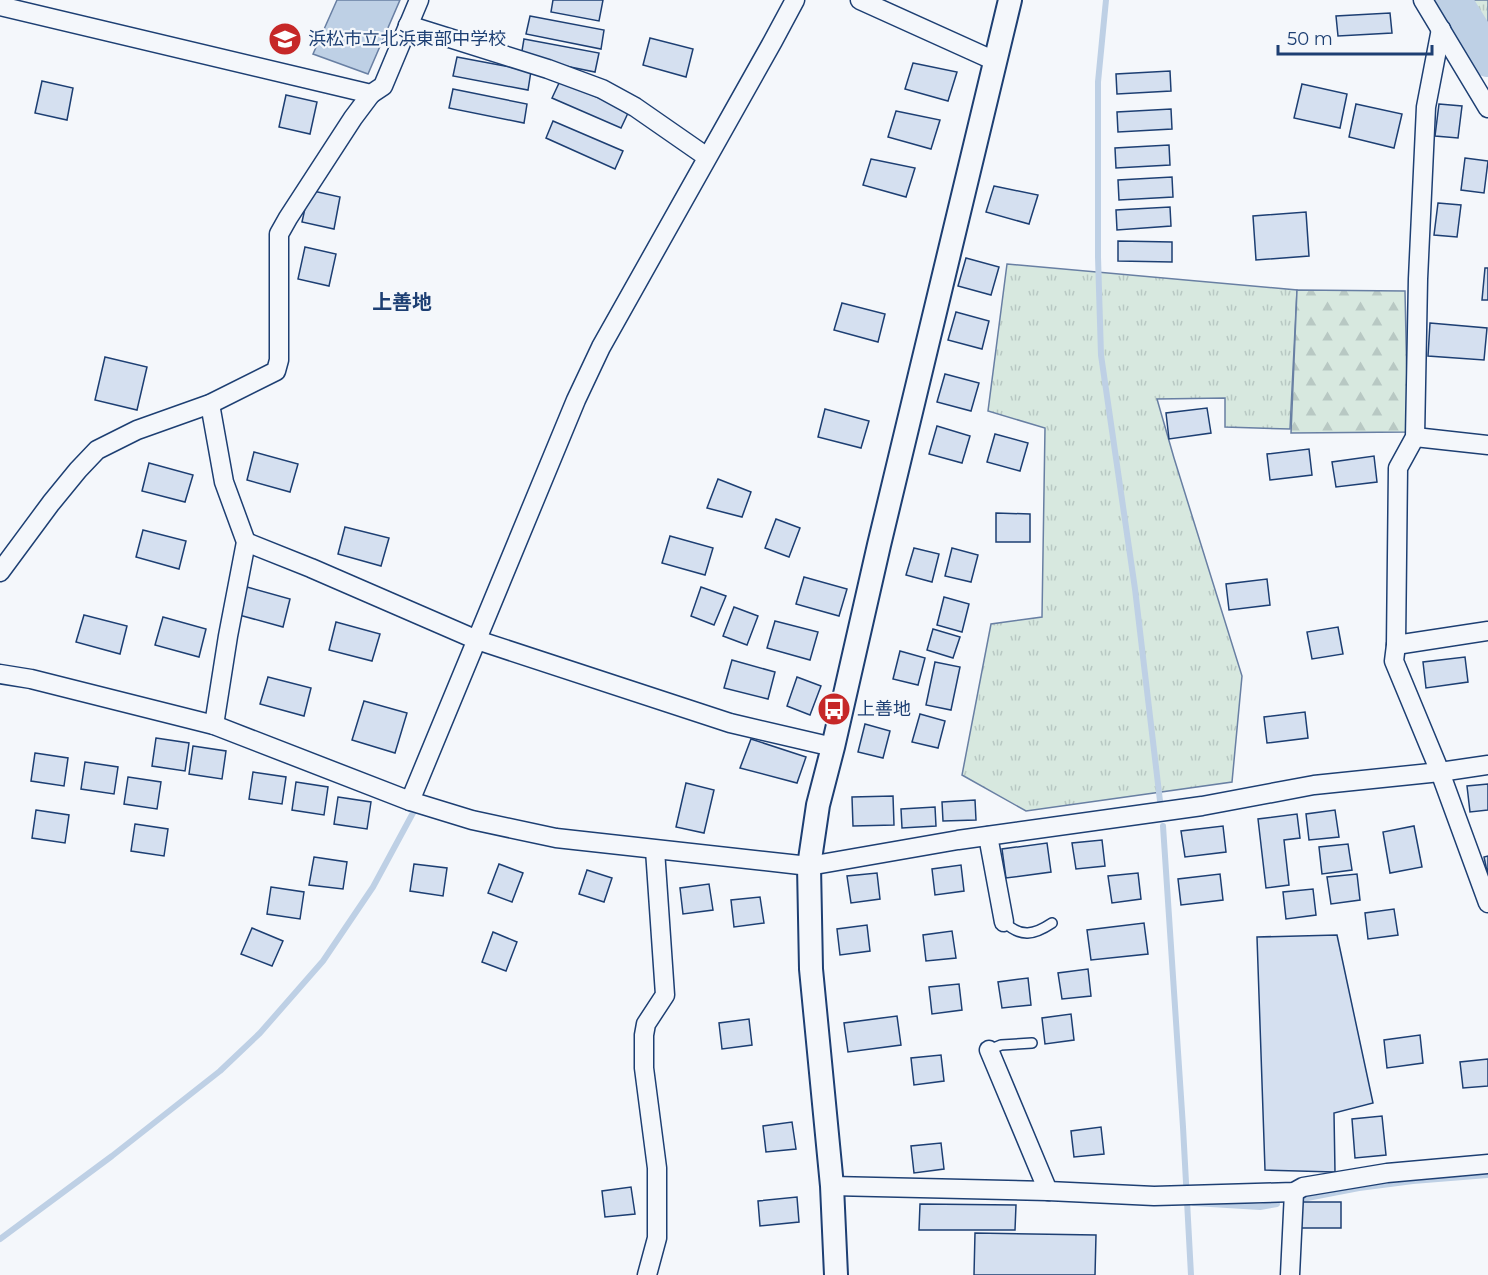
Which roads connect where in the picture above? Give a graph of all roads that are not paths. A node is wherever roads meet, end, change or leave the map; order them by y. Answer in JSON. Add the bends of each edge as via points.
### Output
{"nodes":[{"id":1,"x":419,"y":0,"type":"edge"},
{"id":2,"x":795,"y":0,"type":"edge"},
{"id":3,"x":860,"y":0,"type":"edge"},
{"id":4,"x":1010,"y":0,"type":"edge"},
{"id":5,"x":1424,"y":0,"type":"edge"},
{"id":6,"x":0,"y":6,"type":"edge"},
{"id":7,"x":408,"y":25,"type":"junction"},
{"id":8,"x":1441,"y":29,"type":"junction"},
{"id":9,"x":995,"y":61,"type":"junction"},
{"id":10,"x":371,"y":94,"type":"junction"},
{"id":11,"x":1488,"y":108,"type":"edge"},
{"id":12,"x":707,"y":157,"type":"junction"},
{"id":13,"x":210,"y":404,"type":"junction"},
{"id":14,"x":1415,"y":436,"type":"junction"},
{"id":15,"x":1488,"y":444,"type":"edge"},
{"id":16,"x":246,"y":542,"type":"junction"},
{"id":17,"x":0,"y":572,"type":"edge"},
{"id":18,"x":1488,"y":631,"type":"edge"},
{"id":19,"x":477,"y":640,"type":"junction"},
{"id":20,"x":1396,"y":645,"type":"junction"},
{"id":21,"x":0,"y":674,"type":"edge"},
{"id":22,"x":214,"y":725,"type":"junction"},
{"id":23,"x":833,"y":747,"type":"junction"},
{"id":24,"x":1488,"y":765,"type":"edge"},
{"id":25,"x":1440,"y":772,"type":"junction"},
{"id":26,"x":410,"y":801,"type":"junction"},
{"id":27,"x":988,"y":836,"type":"junction"},
{"id":28,"x":655,"y":850,"type":"junction"},
{"id":29,"x":809,"y":866,"type":"junction"},
{"id":30,"x":1488,"y":903,"type":"edge"},
{"id":31,"x":1004,"y":922,"type":"joint"},
{"id":32,"x":1052,"y":923,"type":"dead end"},
{"id":33,"x":1032,"y":1043,"type":"dead end"},
{"id":34,"x":989,"y":1050,"type":"joint"},
{"id":35,"x":1488,"y":1164,"type":"edge"},
{"id":36,"x":832,"y":1186,"type":"junction"},
{"id":37,"x":1048,"y":1191,"type":"junction"},
{"id":38,"x":1294,"y":1192,"type":"junction"},
{"id":39,"x":647,"y":1275,"type":"edge"},
{"id":40,"x":836,"y":1275,"type":"edge"},
{"id":41,"x":1290,"y":1275,"type":"edge"}],
"edges":[{"from":1,"to":7,"type":"street"},
{"from":2,"to":12,"type":"street"},
{"from":3,"to":9,"type":"street"},
{"from":4,"to":9,"type":"street"},
{"from":5,"to":8,"type":"street"},
{"from":6,"to":10,"type":"street"},
{"from":7,"to":10,"type":"street","via":[[383,86]]},
{"from":7,"to":12,"type":"street","via":[[602,89]]},
{"from":8,"to":11,"type":"street"},
{"from":8,"to":14,"type":"street","via":[[1426,107]]},
{"from":9,"to":23,"type":"street"},
{"from":10,"to":13,"type":"street","via":[[279,234],[276,371]]},
{"from":12,"to":19,"type":"street","via":[[601,347]]},
{"from":13,"to":16,"type":"street","via":[[224,482]]},
{"from":13,"to":17,"type":"street","via":[[137,430],[97,450],[51,503]]},
{"from":14,"to":15,"type":"street"},
{"from":14,"to":20,"type":"street","via":[[1398,468]]},
{"from":16,"to":19,"type":"street"},
{"from":16,"to":22,"type":"street"},
{"from":18,"to":20,"type":"street"},
{"from":19,"to":23,"type":"street","via":[[730,723]]},
{"from":19,"to":26,"type":"street"},
{"from":20,"to":25,"type":"street","via":[[1394,661]]},
{"from":21,"to":22,"type":"street"},
{"from":22,"to":26,"type":"street"},
{"from":23,"to":29,"type":"street","via":[[818,805]]},
{"from":24,"to":25,"type":"street"},
{"from":25,"to":27,"type":"street","via":[[1314,785],[1202,806]]},
{"from":25,"to":30,"type":"street"},
{"from":26,"to":28,"type":"street","via":[[472,820],[556,838]]},
{"from":27,"to":29,"type":"street"},
{"from":27,"to":31,"type":"street"},
{"from":28,"to":29,"type":"street"},
{"from":28,"to":39,"type":"street","via":[[664,995],[646,1024],[644,1035],[644,1068],[657,1168],[657,1238]]},
{"from":29,"to":36,"type":"street","via":[[811,969]]},
{"from":31,"to":32,"type":"lane","via":[[1020,933],[1037,932]]},
{"from":33,"to":34,"type":"lane","via":[[1001,1045]]},
{"from":34,"to":37,"type":"street"},
{"from":35,"to":38,"type":"street","via":[[1387,1173]]},
{"from":36,"to":37,"type":"street"},
{"from":36,"to":40,"type":"street"},
{"from":37,"to":38,"type":"street","via":[[1187,1196]]},
{"from":38,"to":41,"type":"street"}]}
